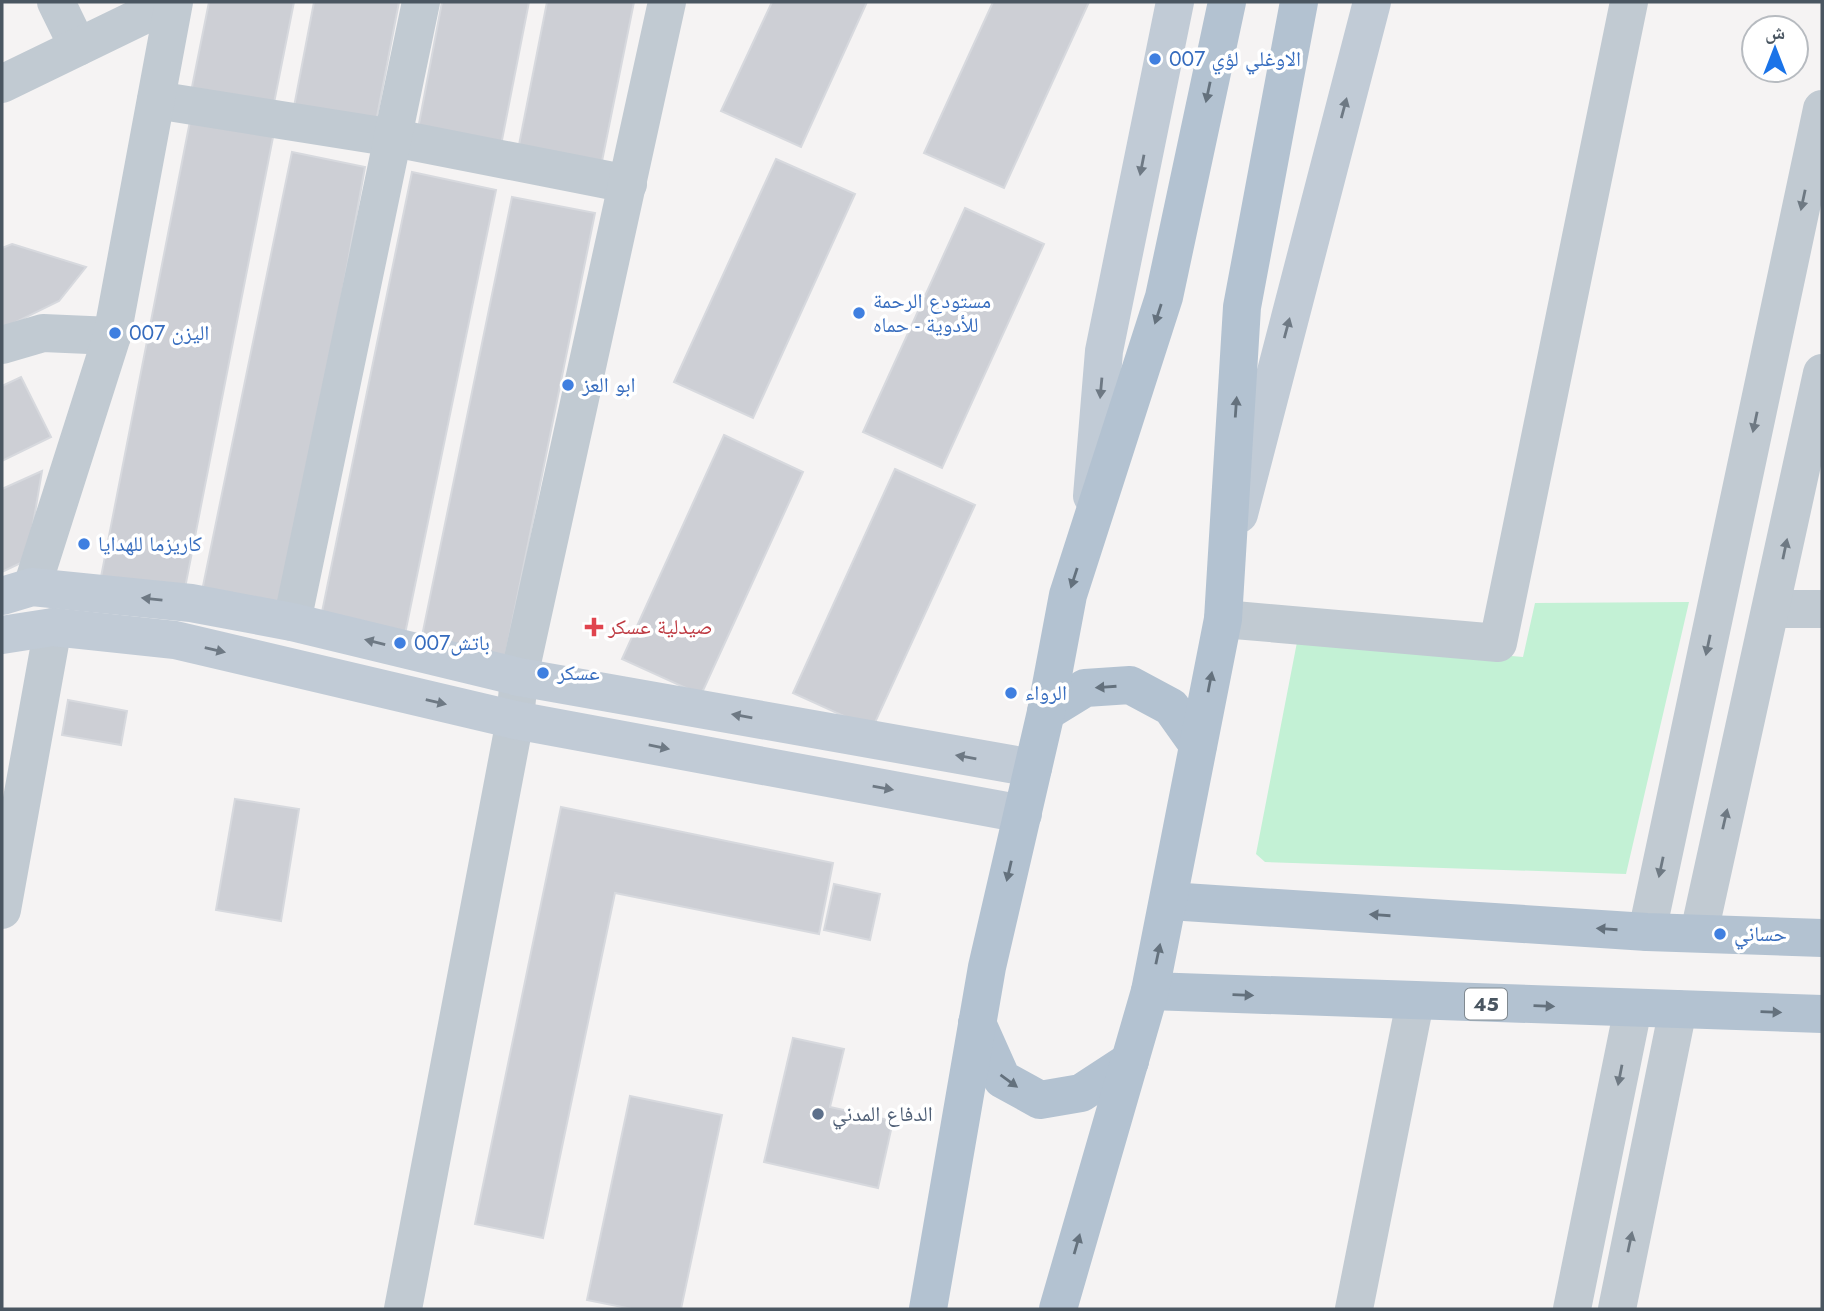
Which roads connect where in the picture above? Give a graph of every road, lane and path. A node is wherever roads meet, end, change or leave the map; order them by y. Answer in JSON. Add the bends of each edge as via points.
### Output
{"nodes":[{"id":1,"x":56,"y":2,"type":"edge"},
{"id":2,"x":173,"y":2,"type":"edge"},
{"id":3,"x":421,"y":2,"type":"edge"},
{"id":4,"x":667,"y":2,"type":"edge"},
{"id":5,"x":1175,"y":2,"type":"edge"},
{"id":6,"x":1227,"y":2,"type":"edge"},
{"id":7,"x":1299,"y":2,"type":"edge"},
{"id":8,"x":1372,"y":2,"type":"edge"},
{"id":9,"x":1629,"y":2,"type":"edge"},
{"id":10,"x":78,"y":47,"type":"junction"},
{"id":11,"x":2,"y":84,"type":"edge"},
{"id":12,"x":156,"y":100,"type":"junction"},
{"id":13,"x":1822,"y":109,"type":"edge"},
{"id":14,"x":394,"y":138,"type":"junction"},
{"id":15,"x":628,"y":184,"type":"junction"},
{"id":16,"x":112,"y":336,"type":"junction"},
{"id":17,"x":2,"y":345,"type":"edge"},
{"id":18,"x":1822,"y":373,"type":"edge"},
{"id":19,"x":1089,"y":533,"type":"junction"},
{"id":20,"x":1227,"y":560,"type":"junction"},
{"id":21,"x":17,"y":592,"type":"edge"},
{"id":22,"x":1772,"y":609,"type":"junction"},
{"id":23,"x":1822,"y":609,"type":"edge"},
{"id":24,"x":1223,"y":619,"type":"junction"},
{"id":25,"x":292,"y":622,"type":"junction"},
{"id":26,"x":53,"y":627,"type":"junction"},
{"id":27,"x":2,"y":635,"type":"edge"},
{"id":28,"x":519,"y":677,"type":"junction"},
{"id":29,"x":1046,"y":712,"type":"junction"},
{"id":30,"x":515,"y":720,"type":"junction"},
{"id":31,"x":1198,"y":745,"type":"junction"},
{"id":32,"x":1033,"y":768,"type":"junction"},
{"id":33,"x":1023,"y":814,"type":"junction"},
{"id":34,"x":1169,"y":901,"type":"junction"},
{"id":35,"x":2,"y":910,"type":"edge"},
{"id":36,"x":1647,"y":932,"type":"junction"},
{"id":37,"x":1699,"y":933,"type":"junction"},
{"id":38,"x":1822,"y":938,"type":"edge"},
{"id":39,"x":1150,"y":991,"type":"junction"},
{"id":40,"x":1415,"y":1002,"type":"junction"},
{"id":41,"x":1633,"y":1008,"type":"junction"},
{"id":42,"x":1678,"y":1009,"type":"junction"},
{"id":43,"x":1822,"y":1014,"type":"edge"},
{"id":44,"x":977,"y":1023,"type":"junction"},
{"id":45,"x":1130,"y":1061,"type":"junction"},
{"id":46,"x":403,"y":1309,"type":"edge"},
{"id":47,"x":928,"y":1309,"type":"edge"},
{"id":48,"x":1058,"y":1309,"type":"edge"},
{"id":49,"x":1354,"y":1309,"type":"edge"},
{"id":50,"x":1572,"y":1309,"type":"edge"},
{"id":51,"x":1617,"y":1309,"type":"edge"}],
"edges":[{"from":1,"to":10,"type":"street"},
{"from":2,"to":10,"type":"street"},
{"from":2,"to":12,"type":"street"},
{"from":3,"to":14,"type":"street"},
{"from":4,"to":15,"type":"street"},
{"from":5,"to":19,"type":"main road","one_way":true,"via":[[1104,351]]},
{"from":6,"to":19,"type":"main road","one_way":true,"via":[[1164,297]]},
{"from":20,"to":7,"type":"main road","one_way":true,"via":[[1242,307]]},
{"from":20,"to":8,"type":"main road","one_way":true},
{"from":9,"to":24,"type":"street","via":[[1499,643]]},
{"from":10,"to":11,"type":"street"},
{"from":12,"to":14,"type":"street"},
{"from":12,"to":16,"type":"street"},
{"from":13,"to":36,"type":"street","one_way":true},
{"from":14,"to":15,"type":"street"},
{"from":14,"to":25,"type":"street"},
{"from":15,"to":28,"type":"street"},
{"from":16,"to":17,"type":"street","via":[[43,333]]},
{"from":16,"to":21,"type":"street"},
{"from":22,"to":18,"type":"street","one_way":true},
{"from":19,"to":29,"type":"main road","one_way":true,"via":[[1068,595]]},
{"from":20,"to":24,"type":"main road"},
{"from":25,"to":21,"type":"main road","one_way":true,"via":[[191,603]]},
{"from":22,"to":23,"type":"street"},
{"from":37,"to":22,"type":"street","one_way":true},
{"from":31,"to":24,"type":"main road","one_way":true},
{"from":28,"to":25,"type":"main road","one_way":true},
{"from":26,"to":27,"type":"main road"},
{"from":26,"to":30,"type":"main road","one_way":true,"via":[[174,640]]},
{"from":26,"to":35,"type":"street"},
{"from":28,"to":30,"type":"street"},
{"from":32,"to":28,"type":"main road","one_way":true},
{"from":31,"to":29,"type":"main road","one_way":true,"via":[[1171,707],[1130,685],[1085,688]]},
{"from":29,"to":32,"type":"main road"},
{"from":30,"to":33,"type":"main road","one_way":true},
{"from":30,"to":46,"type":"street"},
{"from":31,"to":34,"type":"main road"},
{"from":32,"to":33,"type":"main road"},
{"from":33,"to":44,"type":"main road","one_way":true},
{"from":36,"to":34,"type":"main road","one_way":true},
{"from":39,"to":34,"type":"main road","one_way":true},
{"from":36,"to":37,"type":"main road"},
{"from":37,"to":38,"type":"main road"},
{"from":39,"to":40,"type":"main road","number":"45","one_way":true},
{"from":39,"to":45,"type":"main road"},
{"from":40,"to":41,"type":"main road","number":"45","one_way":true},
{"from":40,"to":49,"type":"street"},
{"from":41,"to":42,"type":"main road","number":"45"},
{"from":41,"to":50,"type":"street","one_way":true},
{"from":42,"to":43,"type":"main road","number":"45","one_way":true},
{"from":51,"to":42,"type":"street","one_way":true},
{"from":44,"to":45,"type":"main road","one_way":true,"via":[[1002,1079],[1040,1100],[1081,1093]]},
{"from":44,"to":47,"type":"main road"},
{"from":48,"to":45,"type":"main road","one_way":true}]}
